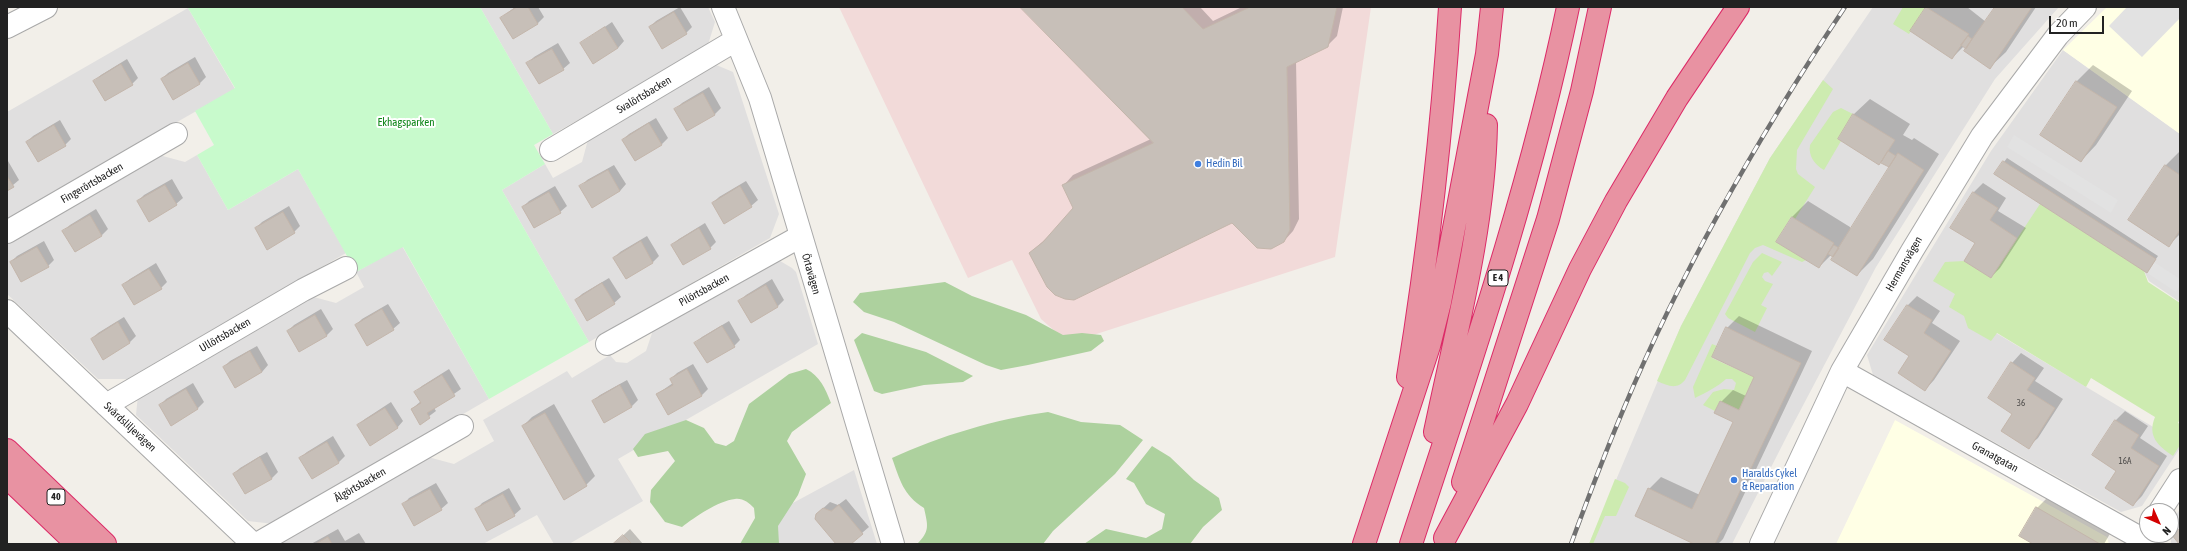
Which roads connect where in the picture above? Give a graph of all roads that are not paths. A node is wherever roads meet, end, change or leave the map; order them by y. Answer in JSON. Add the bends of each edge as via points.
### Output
{"nodes":[{"id":1,"x":46,"y":7,"type":"edge"},
{"id":2,"x":723,"y":7,"type":"edge"},
{"id":3,"x":1450,"y":7,"type":"edge"},
{"id":4,"x":1492,"y":7,"type":"edge"},
{"id":5,"x":1568,"y":7,"type":"edge"},
{"id":6,"x":1600,"y":7,"type":"edge"},
{"id":7,"x":1738,"y":7,"type":"edge"},
{"id":8,"x":2085,"y":7,"type":"edge"},
{"id":9,"x":7,"y":27,"type":"edge"},
{"id":10,"x":736,"y":40,"type":"junction"},
{"id":11,"x":1487,"y":54,"type":"junction"},
{"id":12,"x":176,"y":134,"type":"dead end"},
{"id":13,"x":551,"y":150,"type":"dead end"},
{"id":14,"x":7,"y":232,"type":"edge"},
{"id":15,"x":801,"y":236,"type":"junction"},
{"id":16,"x":346,"y":268,"type":"dead end"},
{"id":17,"x":7,"y":311,"type":"edge"},
{"id":18,"x":607,"y":344,"type":"dead end"},
{"id":19,"x":1842,"y":371,"type":"junction"},
{"id":20,"x":106,"y":405,"type":"junction"},
{"id":21,"x":462,"y":426,"type":"dead end"},
{"id":22,"x":1397,"y":442,"type":"junction"},
{"id":23,"x":7,"y":450,"type":"edge"},
{"id":24,"x":7,"y":477,"type":"edge"},
{"id":25,"x":2180,"y":480,"type":"edge"},
{"id":26,"x":2165,"y":503,"type":"edge"},
{"id":27,"x":2139,"y":537,"type":"edge"},
{"id":28,"x":1444,"y":541,"type":"edge"},
{"id":29,"x":78,"y":544,"type":"edge"},
{"id":30,"x":105,"y":544,"type":"edge"},
{"id":31,"x":253,"y":544,"type":"edge"},
{"id":32,"x":257,"y":544,"type":"edge"},
{"id":33,"x":893,"y":544,"type":"edge"},
{"id":34,"x":1364,"y":544,"type":"edge"},
{"id":35,"x":1411,"y":544,"type":"edge"},
{"id":36,"x":1761,"y":544,"type":"edge"}],
"edges":[{"from":1,"to":9,"type":"street"},
{"from":2,"to":10,"type":"street","name":"Örtavägen"},
{"from":3,"to":22,"type":"highway","via":[[1433,206]]},
{"from":4,"to":11,"type":"highway"},
{"from":5,"to":35,"type":"highway","number":"E 4","via":[[1542,118],[1503,262]]},
{"from":6,"to":28,"type":"highway","via":[[1582,91],[1548,219]]},
{"from":7,"to":28,"type":"highway","via":[[1677,98],[1616,201],[1580,269],[1516,404]]},
{"from":8,"to":19,"type":"street","name":"Hermansvägen","via":[[2058,35],[1982,136]]},
{"from":10,"to":13,"type":"street","name":"Svalörtsbacken"},
{"from":10,"to":15,"type":"street","name":"Örtavägen","via":[[760,98]]},
{"from":11,"to":22,"type":"highway","via":[[1440,302],[1429,346]]},
{"from":11,"to":35,"type":"highway","via":[[1486,139],[1472,253]]},
{"from":12,"to":14,"type":"street","name":"Fingerörtsbacken"},
{"from":15,"to":18,"type":"street","name":"Pilörtsbacken"},
{"from":15,"to":33,"type":"street","name":"Örtavägen"},
{"from":16,"to":20,"type":"street","name":"Ullörtsbacken","via":[[303,290]]},
{"from":17,"to":20,"type":"street","name":"Svärdsliljevägen"},
{"from":19,"to":27,"type":"street","name":"Granatgatan"},
{"from":19,"to":36,"type":"street","name":"Hermansvägen"},
{"from":20,"to":31,"type":"street","name":"Svärdsliljevägen"},
{"from":21,"to":32,"type":"street","name":"Älgörtsbacken"},
{"from":22,"to":34,"type":"highway"},
{"from":23,"to":30,"type":"highway","number":"40"},
{"from":24,"to":29,"type":"highway"},
{"from":25,"to":26,"type":"street"}]}
